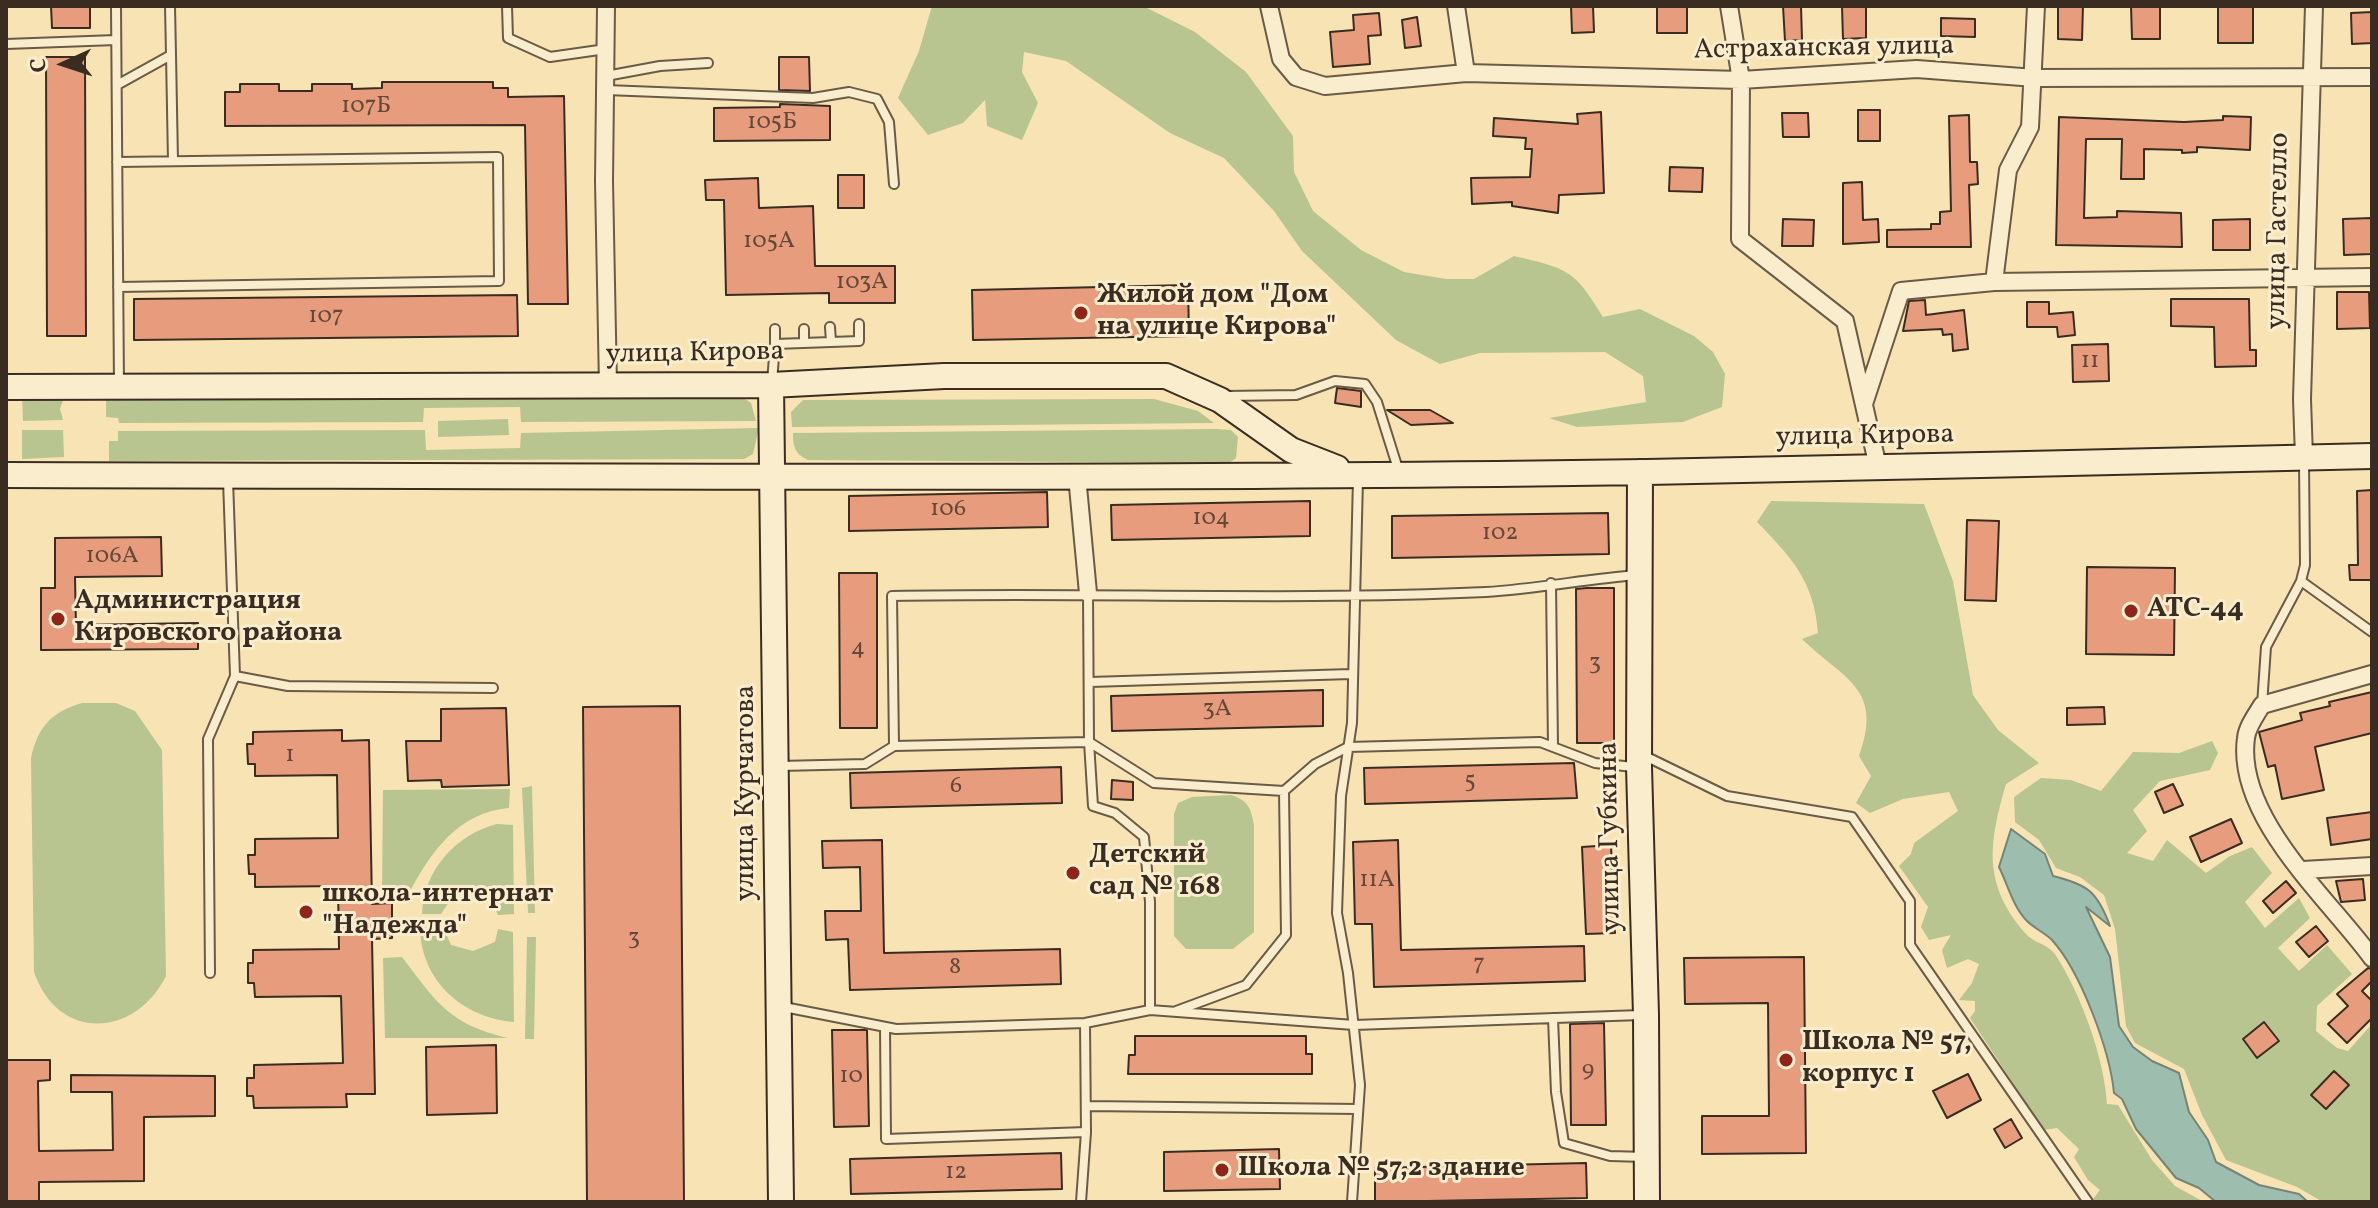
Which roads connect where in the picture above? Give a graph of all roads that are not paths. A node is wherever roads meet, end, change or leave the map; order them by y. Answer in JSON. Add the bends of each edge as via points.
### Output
{"nodes":[{"id":1,"x":116,"y":6,"type":"edge"},
{"id":2,"x":170,"y":6,"type":"edge"},
{"id":3,"x":507,"y":6,"type":"edge"},
{"id":4,"x":606,"y":6,"type":"edge"},
{"id":5,"x":1269,"y":6,"type":"edge"},
{"id":6,"x":1456,"y":6,"type":"edge"},
{"id":7,"x":1729,"y":6,"type":"edge"},
{"id":8,"x":2036,"y":6,"type":"edge"},
{"id":9,"x":2314,"y":6,"type":"edge"},
{"id":10,"x":116,"y":40,"type":"junction"},
{"id":11,"x":6,"y":44,"type":"edge"},
{"id":12,"x":607,"y":49,"type":"junction"},
{"id":13,"x":171,"y":55,"type":"junction"},
{"id":14,"x":708,"y":63,"type":"dead end"},
{"id":15,"x":1466,"y":73,"type":"junction"},
{"id":16,"x":2310,"y":75,"type":"junction"},
{"id":17,"x":2372,"y":77,"type":"edge"},
{"id":18,"x":2035,"y":78,"type":"junction"},
{"id":19,"x":1741,"y":80,"type":"junction"},
{"id":20,"x":606,"y":83,"type":"junction"},
{"id":21,"x":117,"y":85,"type":"junction"},
{"id":22,"x":173,"y":161,"type":"junction"},
{"id":23,"x":117,"y":162,"type":"junction"},
{"id":24,"x":894,"y":184,"type":"dead end"},
{"id":25,"x":2306,"y":275,"type":"junction"},
{"id":26,"x":2372,"y":277,"type":"edge"},
{"id":27,"x":1994,"y":282,"type":"junction"},
{"id":28,"x":118,"y":287,"type":"junction"},
{"id":29,"x":859,"y":324,"type":"dead end"},
{"id":30,"x":830,"y":327,"type":"dead end"},
{"id":31,"x":775,"y":329,"type":"dead end"},
{"id":32,"x":804,"y":329,"type":"dead end"},
{"id":33,"x":831,"y":342,"type":"junction"},
{"id":34,"x":804,"y":343,"type":"junction"},
{"id":35,"x":775,"y":344,"type":"junction"},
{"id":36,"x":771,"y":385,"type":"junction"},
{"id":37,"x":608,"y":386,"type":"junction"},
{"id":38,"x":6,"y":387,"type":"edge"},
{"id":39,"x":119,"y":387,"type":"junction"},
{"id":40,"x":1211,"y":396,"type":"junction"},
{"id":41,"x":1864,"y":404,"type":"junction"},
{"id":42,"x":2372,"y":456,"type":"edge"},
{"id":43,"x":2304,"y":457,"type":"junction"},
{"id":44,"x":1878,"y":467,"type":"junction"},
{"id":45,"x":1640,"y":472,"type":"junction"},
{"id":46,"x":1399,"y":473,"type":"junction"},
{"id":47,"x":6,"y":475,"type":"edge"},
{"id":48,"x":228,"y":475,"type":"junction"},
{"id":49,"x":1359,"y":475,"type":"junction"},
{"id":50,"x":1077,"y":476,"type":"junction"},
{"id":51,"x":775,"y":478,"type":"junction"},
{"id":52,"x":1641,"y":574,"type":"junction"},
{"id":53,"x":2301,"y":581,"type":"junction"},
{"id":54,"x":1551,"y":583,"type":"junction"},
{"id":55,"x":1088,"y":593,"type":"junction"},
{"id":56,"x":1354,"y":595,"type":"junction"},
{"id":57,"x":2372,"y":632,"type":"edge"},
{"id":58,"x":1351,"y":674,"type":"junction"},
{"id":59,"x":2372,"y":674,"type":"edge"},
{"id":60,"x":235,"y":676,"type":"junction"},
{"id":61,"x":1090,"y":682,"type":"junction"},
{"id":62,"x":493,"y":688,"type":"dead end"},
{"id":63,"x":2262,"y":705,"type":"junction"},
{"id":64,"x":1089,"y":742,"type":"junction"},
{"id":65,"x":894,"y":746,"type":"junction"},
{"id":66,"x":1348,"y":747,"type":"junction"},
{"id":67,"x":1553,"y":747,"type":"junction"},
{"id":68,"x":1640,"y":761,"type":"junction"},
{"id":69,"x":778,"y":766,"type":"junction"},
{"id":70,"x":1284,"y":791,"type":"junction"},
{"id":71,"x":2372,"y":866,"type":"edge"},
{"id":72,"x":2303,"y":870,"type":"junction"},
{"id":73,"x":2372,"y":958,"type":"edge"},
{"id":74,"x":210,"y":973,"type":"dead end"},
{"id":75,"x":779,"y":1006,"type":"junction"},
{"id":76,"x":1150,"y":1010,"type":"junction"},
{"id":77,"x":1172,"y":1013,"type":"junction"},
{"id":78,"x":1646,"y":1015,"type":"junction"},
{"id":79,"x":1553,"y":1018,"type":"junction"},
{"id":80,"x":1085,"y":1023,"type":"junction"},
{"id":81,"x":1354,"y":1025,"type":"junction"},
{"id":82,"x":885,"y":1027,"type":"junction"},
{"id":83,"x":1086,"y":1106,"type":"junction"},
{"id":84,"x":1358,"y":1109,"type":"junction"},
{"id":85,"x":1086,"y":1132,"type":"junction"},
{"id":86,"x":1647,"y":1157,"type":"junction"},
{"id":87,"x":781,"y":1202,"type":"edge"},
{"id":88,"x":1081,"y":1202,"type":"edge"},
{"id":89,"x":1352,"y":1202,"type":"edge"},
{"id":90,"x":1647,"y":1202,"type":"edge"},
{"id":91,"x":2088,"y":1202,"type":"edge"}],
"edges":[{"from":1,"to":10,"type":"lane"},
{"from":2,"to":13,"type":"lane"},
{"from":3,"to":12,"type":"lane","via":[[508,38],[550,57]]},
{"from":4,"to":12,"type":"street"},
{"from":5,"to":15,"type":"street","name":"Астраханская улица","via":[[1281,59],[1296,77],[1325,86]]},
{"from":6,"to":15,"type":"street"},
{"from":7,"to":19,"type":"street"},
{"from":8,"to":18,"type":"street"},
{"from":9,"to":16,"type":"street","name":"улица Гастелло"},
{"from":10,"to":11,"type":"lane"},
{"from":10,"to":21,"type":"lane"},
{"from":12,"to":20,"type":"street"},
{"from":13,"to":21,"type":"lane"},
{"from":13,"to":22,"type":"lane"},
{"from":14,"to":20,"type":"lane","via":[[660,66]]},
{"from":15,"to":19,"type":"street","name":"Астраханская улица"},
{"from":16,"to":17,"type":"street","name":"Астраханская улица"},
{"from":16,"to":18,"type":"street","name":"Астраханская улица"},
{"from":16,"to":25,"type":"street","name":"улица Гастелло"},
{"from":18,"to":19,"type":"street","name":"Астраханская улица","via":[[1917,69]]},
{"from":18,"to":27,"type":"street","via":[[2030,127],[2008,170]]},
{"from":19,"to":41,"type":"street","via":[[1740,239],[1845,321]]},
{"from":20,"to":24,"type":"lane","via":[[813,98],[849,92],[877,99],[889,122]]},
{"from":20,"to":37,"type":"street"},
{"from":21,"to":23,"type":"lane"},
{"from":22,"to":23,"type":"lane"},
{"from":22,"to":28,"type":"lane","via":[[498,157],[499,281]]},
{"from":23,"to":28,"type":"lane"},
{"from":25,"to":26,"type":"street"},
{"from":25,"to":27,"type":"street"},
{"from":25,"to":43,"type":"street","name":"улица Гастелло"},
{"from":27,"to":41,"type":"street","via":[[1901,291]]},
{"from":28,"to":39,"type":"lane"},
{"from":29,"to":33,"type":"lane","via":[[859,341]]},
{"from":30,"to":33,"type":"lane"},
{"from":31,"to":35,"type":"lane"},
{"from":32,"to":34,"type":"lane"},
{"from":33,"to":34,"type":"lane"},
{"from":34,"to":35,"type":"lane"},
{"from":35,"to":36,"type":"lane"},
{"from":36,"to":37,"type":"main road","name":"улица Кирова"},
{"from":36,"to":40,"type":"main road","name":"улица Кирова","via":[[944,376],[1166,376]]},
{"from":36,"to":51,"type":"main road","name":"улица Курчатова"},
{"from":37,"to":39,"type":"main road","name":"улица Кирова"},
{"from":38,"to":39,"type":"main road","name":"улица Кирова"},
{"from":40,"to":46,"type":"lane","via":[[1296,395],[1335,381],[1365,384],[1377,402]]},
{"from":40,"to":49,"type":"main road","name":"улица Кирова","via":[[1291,450]]},
{"from":41,"to":44,"type":"street"},
{"from":42,"to":43,"type":"main road","name":"улица Кирова"},
{"from":43,"to":44,"type":"main road","name":"улица Кирова"},
{"from":43,"to":53,"type":"lane"},
{"from":44,"to":45,"type":"main road","name":"улица Кирова"},
{"from":45,"to":46,"type":"main road","name":"улица Кирова"},
{"from":45,"to":52,"type":"main road","name":"улица Губкина"},
{"from":46,"to":49,"type":"main road","name":"улица Кирова"},
{"from":47,"to":48,"type":"main road","name":"улица Кирова"},
{"from":48,"to":51,"type":"main road","name":"улица Кирова"},
{"from":48,"to":60,"type":"lane"},
{"from":49,"to":50,"type":"main road","name":"улица Кирова"},
{"from":49,"to":56,"type":"lane"},
{"from":50,"to":51,"type":"main road","name":"улица Кирова"},
{"from":50,"to":55,"type":"street"},
{"from":51,"to":69,"type":"main road","name":"улица Курчатова"},
{"from":52,"to":54,"type":"lane"},
{"from":52,"to":68,"type":"main road","name":"улица Губкина"},
{"from":53,"to":57,"type":"lane"},
{"from":53,"to":63,"type":"lane","via":[[2266,647]]},
{"from":54,"to":56,"type":"lane","via":[[1490,591]]},
{"from":54,"to":67,"type":"lane"},
{"from":55,"to":56,"type":"lane"},
{"from":55,"to":61,"type":"lane"},
{"from":55,"to":65,"type":"lane","via":[[892,596]]},
{"from":56,"to":58,"type":"lane"},
{"from":58,"to":61,"type":"lane"},
{"from":58,"to":66,"type":"lane"},
{"from":59,"to":63,"type":"street"},
{"from":60,"to":62,"type":"lane","via":[[288,686]]},
{"from":60,"to":74,"type":"lane","via":[[208,739]]},
{"from":61,"to":64,"type":"lane"},
{"from":63,"to":72,"type":"street","via":[[2246,739],[2250,785],[2261,816]]},
{"from":64,"to":65,"type":"lane"},
{"from":64,"to":70,"type":"lane","via":[[1154,783]]},
{"from":64,"to":76,"type":"lane","via":[[1093,806],[1115,813],[1144,837]]},
{"from":65,"to":69,"type":"lane","via":[[865,764]]},
{"from":66,"to":67,"type":"lane","via":[[1540,742]]},
{"from":66,"to":70,"type":"lane","via":[[1315,764]]},
{"from":66,"to":81,"type":"lane","via":[[1337,913]]},
{"from":67,"to":68,"type":"lane","via":[[1595,763]]},
{"from":68,"to":78,"type":"main road","name":"улица Губкина"},
{"from":68,"to":91,"type":"lane","via":[[1727,796],[1852,817],[1910,901],[1910,945]]},
{"from":69,"to":75,"type":"main road","name":"улица Курчатова"},
{"from":70,"to":77,"type":"lane","via":[[1286,935],[1246,985]]},
{"from":71,"to":72,"type":"street"},
{"from":72,"to":73,"type":"street"},
{"from":75,"to":82,"type":"lane"},
{"from":75,"to":87,"type":"main road","name":"улица Курчатова"},
{"from":76,"to":77,"type":"lane"},
{"from":76,"to":80,"type":"lane"},
{"from":77,"to":81,"type":"lane"},
{"from":78,"to":79,"type":"lane"},
{"from":78,"to":86,"type":"main road","name":"улица Губкина"},
{"from":79,"to":81,"type":"lane"},
{"from":79,"to":86,"type":"lane","via":[[1564,1143],[1610,1156]]},
{"from":80,"to":82,"type":"lane"},
{"from":80,"to":83,"type":"lane"},
{"from":81,"to":84,"type":"lane"},
{"from":82,"to":85,"type":"lane","via":[[886,1139]]},
{"from":83,"to":84,"type":"lane"},
{"from":83,"to":85,"type":"lane"},
{"from":84,"to":89,"type":"lane"},
{"from":85,"to":88,"type":"lane"},
{"from":86,"to":90,"type":"main road","name":"улица Губкина"}]}
